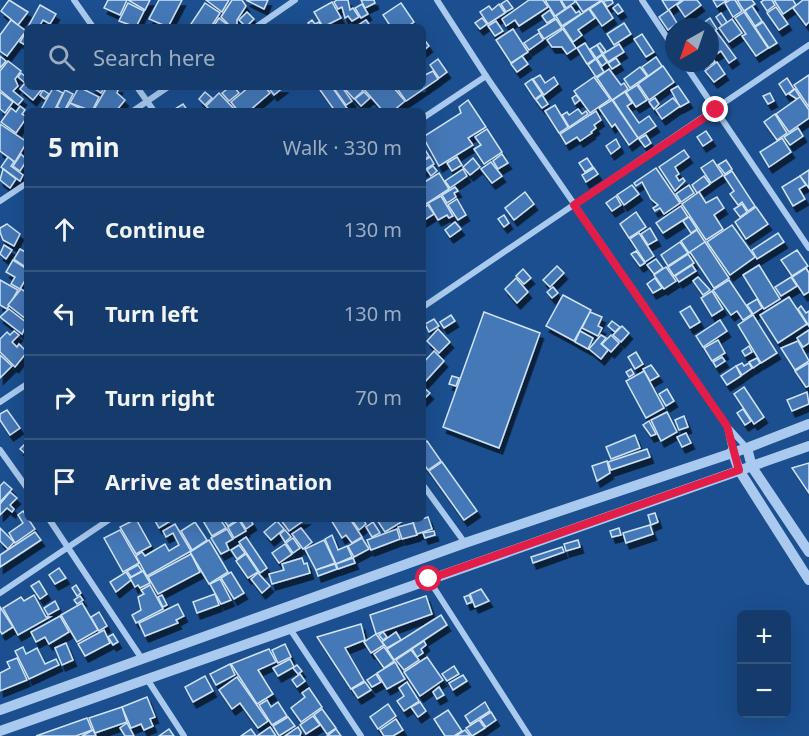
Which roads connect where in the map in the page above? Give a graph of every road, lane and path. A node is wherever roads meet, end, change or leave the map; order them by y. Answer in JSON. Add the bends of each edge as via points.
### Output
{"nodes":[{"id":1,"x":74,"y":0,"type":"edge"},
{"id":2,"x":295,"y":0,"type":"edge"},
{"id":3,"x":437,"y":0,"type":"edge"},
{"id":4,"x":642,"y":0,"type":"edge"},
{"id":5,"x":91,"y":24,"type":"edge"},
{"id":6,"x":260,"y":24,"type":"edge"},
{"id":7,"x":665,"y":34,"type":"edge"},
{"id":8,"x":809,"y":45,"type":"edge"},
{"id":9,"x":690,"y":72,"type":"edge"},
{"id":10,"x":486,"y":76,"type":"junction"},
{"id":11,"x":139,"y":90,"type":"edge"},
{"id":12,"x":164,"y":90,"type":"edge"},
{"id":13,"x":147,"y":101,"type":"junction"},
{"id":14,"x":137,"y":108,"type":"edge"},
{"id":15,"x":152,"y":108,"type":"edge"},
{"id":16,"x":716,"y":110,"type":"junction"},
{"id":17,"x":426,"y":116,"type":"edge"},
{"id":18,"x":24,"y":185,"type":"edge"},
{"id":19,"x":0,"y":201,"type":"edge"},
{"id":20,"x":574,"y":205,"type":"junction"},
{"id":21,"x":809,"y":248,"type":"edge"},
{"id":22,"x":426,"y":305,"type":"edge"},
{"id":23,"x":24,"y":386,"type":"edge"},
{"id":24,"x":0,"y":402,"type":"edge"},
{"id":25,"x":809,"y":424,"type":"edge"},
{"id":26,"x":727,"y":426,"type":"junction"},
{"id":27,"x":809,"y":446,"type":"edge"},
{"id":28,"x":747,"y":448,"type":"junction"},
{"id":29,"x":0,"y":450,"type":"edge"},
{"id":30,"x":732,"y":451,"type":"junction"},
{"id":31,"x":752,"y":467,"type":"junction"},
{"id":32,"x":739,"y":470,"type":"junction"},
{"id":33,"x":24,"y":484,"type":"edge"},
{"id":34,"x":426,"y":489,"type":"edge"},
{"id":35,"x":51,"y":522,"type":"edge"},
{"id":36,"x":106,"y":522,"type":"edge"},
{"id":37,"x":465,"y":543,"type":"junction"},
{"id":38,"x":69,"y":547,"type":"junction"},
{"id":39,"x":809,"y":552,"type":"edge"},
{"id":40,"x":429,"y":579,"type":"junction"},
{"id":41,"x":809,"y":580,"type":"edge"},
{"id":42,"x":0,"y":593,"type":"edge"},
{"id":43,"x":290,"y":628,"type":"junction"},
{"id":44,"x":142,"y":659,"type":"junction"},
{"id":45,"x":147,"y":679,"type":"junction"},
{"id":46,"x":0,"y":710,"type":"edge"},
{"id":47,"x":0,"y":731,"type":"edge"},
{"id":48,"x":184,"y":736,"type":"edge"},
{"id":49,"x":361,"y":736,"type":"edge"},
{"id":50,"x":529,"y":736,"type":"edge"}],
"edges":[{"from":1,"to":5,"type":"street"},
{"from":2,"to":6,"type":"street"},
{"from":3,"to":10,"type":"street"},
{"from":4,"to":7,"type":"street"},
{"from":8,"to":16,"type":"street"},
{"from":9,"to":16,"type":"street"},
{"from":10,"to":17,"type":"street"},
{"from":10,"to":20,"type":"street"},
{"from":11,"to":13,"type":"street"},
{"from":12,"to":13,"type":"street"},
{"from":13,"to":14,"type":"street"},
{"from":13,"to":15,"type":"street"},
{"from":16,"to":20,"type":"street"},
{"from":16,"to":21,"type":"street"},
{"from":18,"to":19,"type":"street"},
{"from":20,"to":22,"type":"street"},
{"from":20,"to":26,"type":"street"},
{"from":23,"to":24,"type":"street"},
{"from":25,"to":28,"type":"street"},
{"from":26,"to":28,"type":"street"},
{"from":26,"to":30,"type":"street"},
{"from":27,"to":31,"type":"street"},
{"from":28,"to":30,"type":"street"},
{"from":28,"to":31,"type":"street"},
{"from":29,"to":33,"type":"street"},
{"from":30,"to":32,"type":"street"},
{"from":30,"to":37,"type":"street"},
{"from":31,"to":32,"type":"street"},
{"from":31,"to":39,"type":"street"},
{"from":32,"to":40,"type":"street"},
{"from":32,"to":41,"type":"street"},
{"from":34,"to":37,"type":"street"},
{"from":35,"to":38,"type":"street"},
{"from":36,"to":38,"type":"street"},
{"from":37,"to":44,"type":"street"},
{"from":38,"to":42,"type":"street"},
{"from":38,"to":44,"type":"street"},
{"from":40,"to":43,"type":"street"},
{"from":40,"to":50,"type":"street"},
{"from":43,"to":45,"type":"street"},
{"from":43,"to":49,"type":"street"},
{"from":44,"to":46,"type":"street"},
{"from":45,"to":47,"type":"street"},
{"from":45,"to":48,"type":"street"}]}
